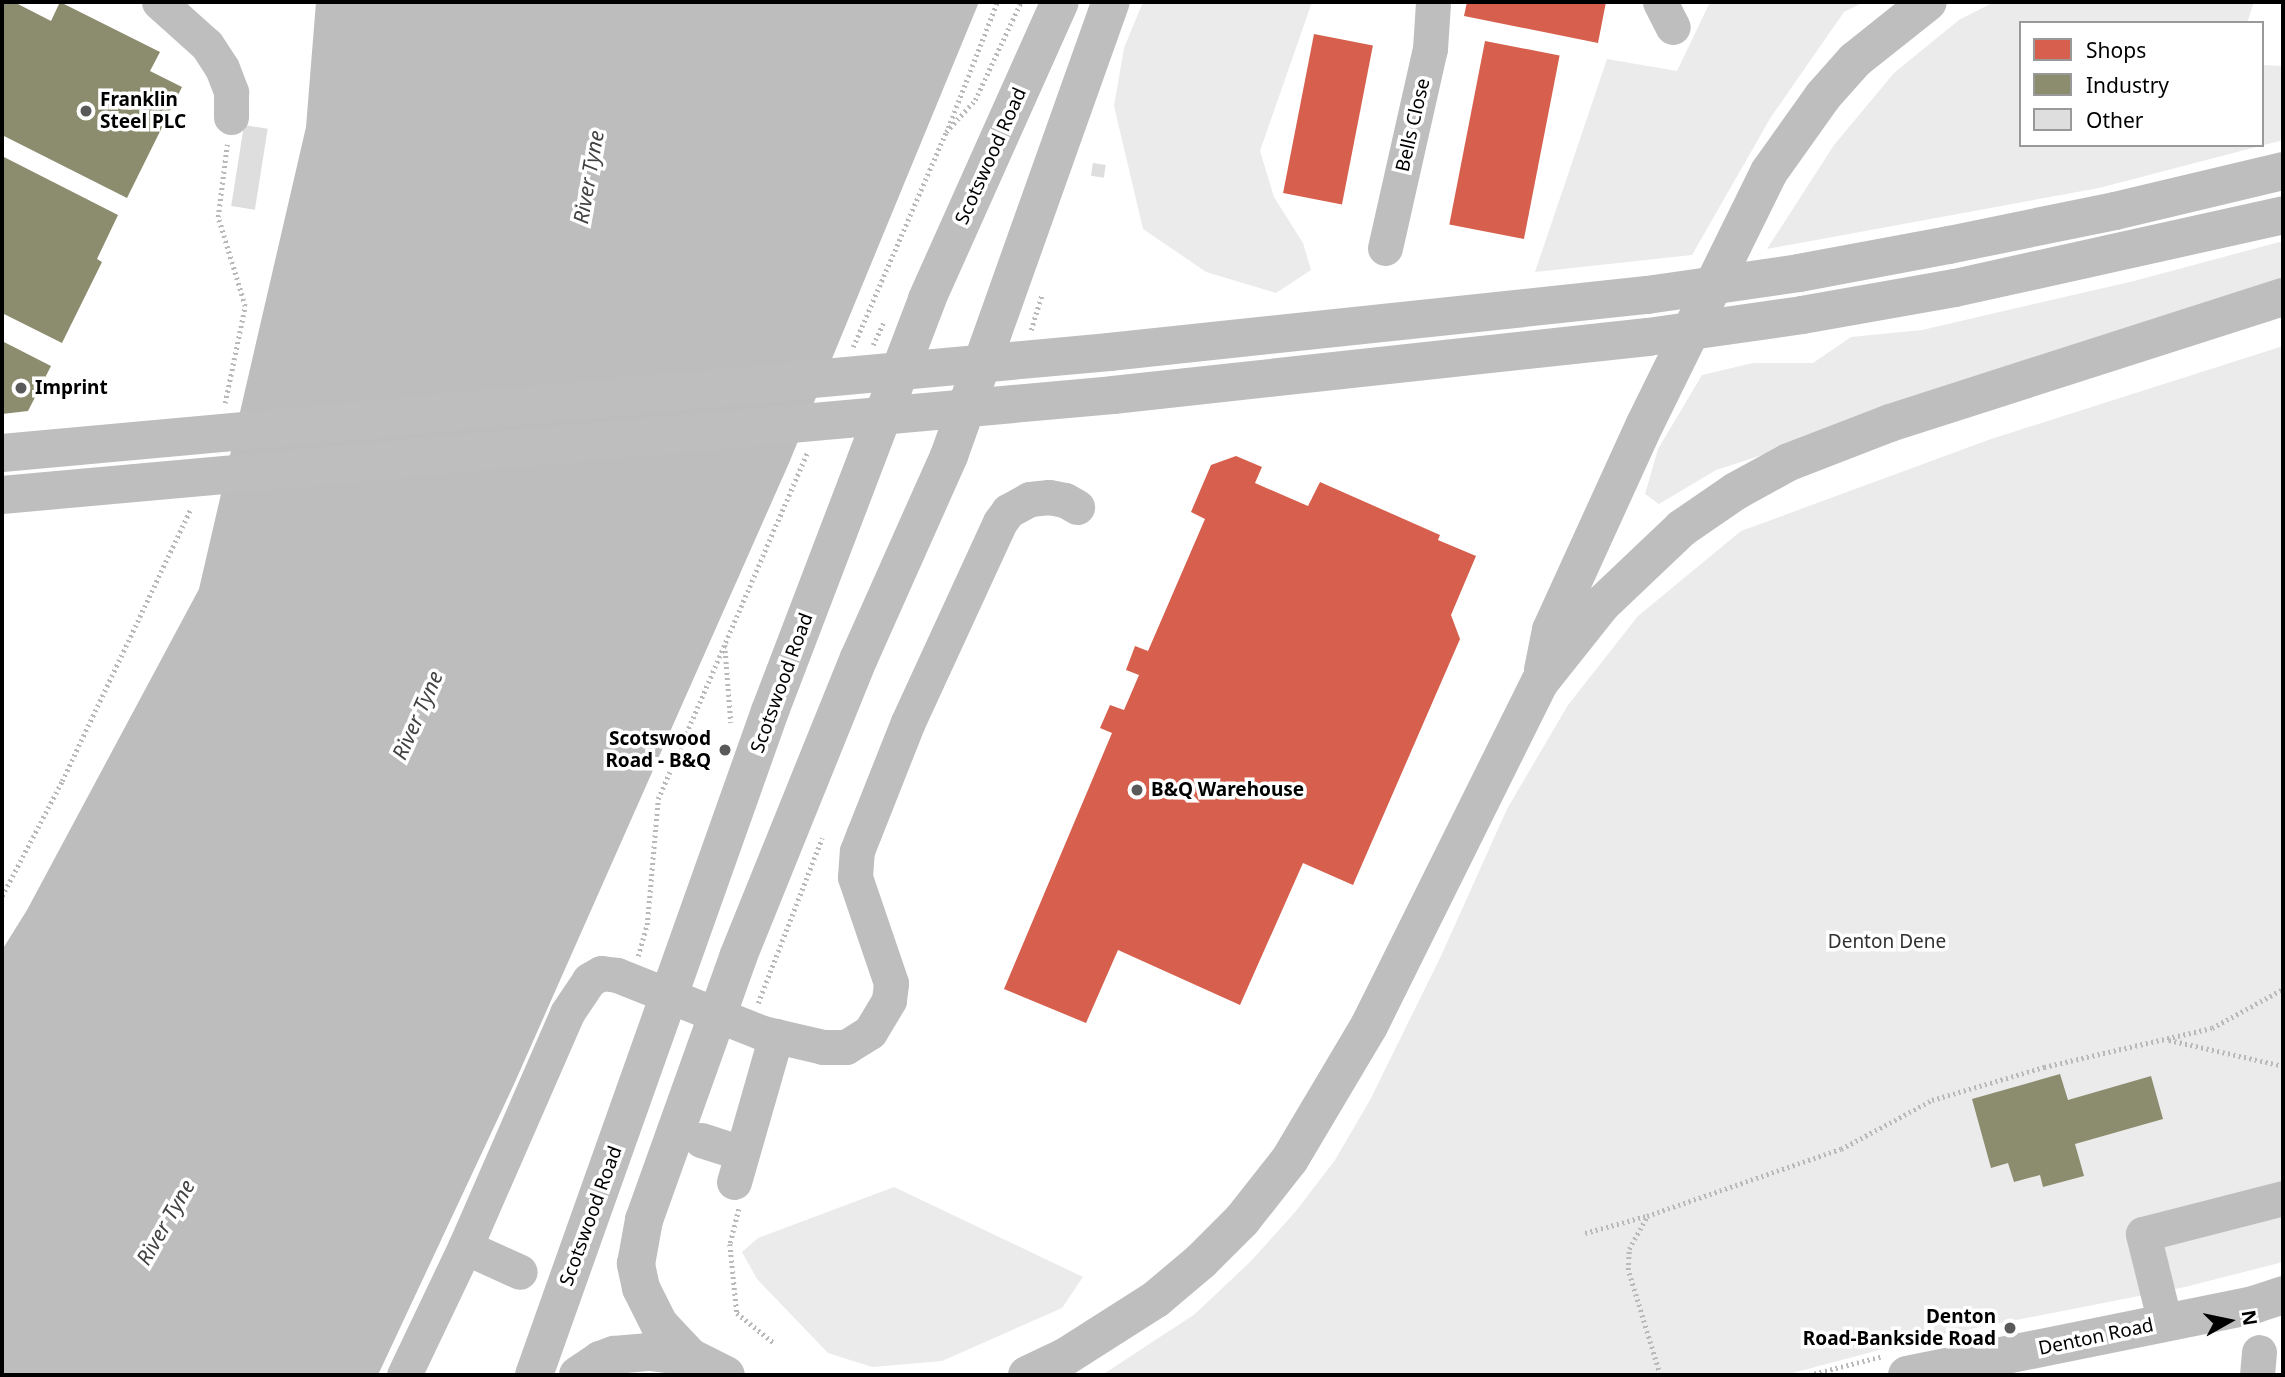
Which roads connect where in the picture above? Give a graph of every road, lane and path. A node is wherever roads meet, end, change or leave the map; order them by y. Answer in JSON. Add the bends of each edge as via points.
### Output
{"nodes":[{"id":1,"x":159,"y":2,"type":"edge"},
{"id":2,"x":997,"y":2,"type":"edge"},
{"id":3,"x":1021,"y":2,"type":"edge"},
{"id":4,"x":1060,"y":2,"type":"edge"},
{"id":5,"x":1111,"y":2,"type":"edge"},
{"id":6,"x":1433,"y":2,"type":"edge"},
{"id":7,"x":1928,"y":2,"type":"edge"},
{"id":8,"x":231,"y":117,"type":"joint"},
{"id":9,"x":946,"y":132,"type":"junction"},
{"id":10,"x":2283,"y":171,"type":"edge"},
{"id":11,"x":2283,"y":215,"type":"edge"},
{"id":12,"x":1385,"y":247,"type":"dead end"},
{"id":13,"x":2283,"y":297,"type":"edge"},
{"id":14,"x":852,"y":349,"type":"dead end"},
{"id":15,"x":221,"y":416,"type":"dead end"},
{"id":16,"x":809,"y":449,"type":"dead end"},
{"id":17,"x":2,"y":453,"type":"edge"},
{"id":18,"x":2,"y":495,"type":"edge"},
{"id":19,"x":192,"y":507,"type":"dead end"},
{"id":20,"x":1077,"y":507,"type":"dead end"},
{"id":21,"x":1540,"y":682,"type":"junction"},
{"id":22,"x":2,"y":896,"type":"edge"},
{"id":23,"x":642,"y":944,"type":"dead end"},
{"id":24,"x":2283,"y":989,"type":"edge"},
{"id":25,"x":668,"y":995,"type":"junction"},
{"id":26,"x":717,"y":1014,"type":"junction"},
{"id":27,"x":776,"y":1036,"type":"junction"},
{"id":28,"x":2165,"y":1039,"type":"junction"},
{"id":29,"x":2283,"y":1066,"type":"edge"},
{"id":30,"x":701,"y":1140,"type":"dead end"},
{"id":31,"x":738,"y":1168,"type":"junction"},
{"id":32,"x":2283,"y":1198,"type":"edge"},
{"id":33,"x":1647,"y":1216,"type":"junction"},
{"id":34,"x":1585,"y":1233,"type":"dead end"},
{"id":35,"x":465,"y":1247,"type":"junction"},
{"id":36,"x":520,"y":1272,"type":"dead end"},
{"id":37,"x":2283,"y":1295,"type":"edge"},
{"id":38,"x":2165,"y":1323,"type":"junction"},
{"id":39,"x":548,"y":1335,"type":"junction"},
{"id":40,"x":774,"y":1343,"type":"dead end"},
{"id":41,"x":690,"y":1357,"type":"junction"},
{"id":42,"x":404,"y":1375,"type":"edge"},
{"id":43,"x":534,"y":1375,"type":"edge"},
{"id":44,"x":550,"y":1375,"type":"edge"},
{"id":45,"x":578,"y":1375,"type":"edge"},
{"id":46,"x":726,"y":1375,"type":"edge"},
{"id":47,"x":1027,"y":1375,"type":"edge"},
{"id":48,"x":1660,"y":1375,"type":"edge"},
{"id":49,"x":1907,"y":1375,"type":"edge"}],
"edges":[{"from":1,"to":8,"type":"street","via":[[207,45],[222,68],[231,92]]},
{"from":2,"to":9,"type":"path"},
{"from":3,"to":9,"type":"path","via":[[975,100]]},
{"from":4,"to":25,"type":"main road","name":"Scotswood Road","via":[[927,299]]},
{"from":5,"to":26,"type":"main road","via":[[949,457],[854,669]]},
{"from":6,"to":12,"type":"street","name":"Bells Close","via":[[1430,49]]},
{"from":7,"to":21,"type":"main road","via":[[1855,60],[1823,96],[1754,199],[1551,630]]},
{"from":8,"to":15,"type":"path","via":[[218,217],[245,306]]},
{"from":9,"to":14,"type":"path"},
{"from":10,"to":17,"type":"main road","via":[[2115,211],[1799,273],[1647,295],[1109,352]]},
{"from":11,"to":18,"type":"main road","via":[[1955,288],[1635,338],[1113,395]]},
{"from":13,"to":21,"type":"main road","via":[[1890,423],[1789,463],[1736,491],[1682,528],[1602,604]]},
{"from":16,"to":23,"type":"path","via":[[658,799]]},
{"from":19,"to":22,"type":"path"},
{"from":20,"to":27,"type":"street","via":[[1049,497],[1030,499],[1008,511],[1000,522],[908,722],[864,833],[855,877],[889,969],[890,1000],[883,1015],[860,1041],[846,1047],[823,1047]]},
{"from":21,"to":47,"type":"main road","via":[[1369,1026],[1290,1159],[1242,1220],[1156,1299],[1065,1357]]},
{"from":24,"to":28,"type":"path","via":[[2212,1028]]},
{"from":25,"to":26,"type":"street"},
{"from":25,"to":35,"type":"street","via":[[609,973],[595,975],[580,990]]},
{"from":25,"to":39,"type":"main road","name":"Scotswood Road"},
{"from":26,"to":27,"type":"street"},
{"from":26,"to":41,"type":"main road","via":[[644,1220],[636,1264],[649,1310]]},
{"from":27,"to":31,"type":"street"},
{"from":28,"to":29,"type":"path"},
{"from":28,"to":33,"type":"path","via":[[2044,1066],[1932,1100],[1841,1149]]},
{"from":30,"to":31,"type":"street"},
{"from":31,"to":40,"type":"path","via":[[742,1197],[730,1244],[737,1313]]},
{"from":32,"to":38,"type":"street","via":[[2143,1234]]},
{"from":33,"to":34,"type":"path"},
{"from":33,"to":48,"type":"path","via":[[1629,1249],[1628,1270]]},
{"from":35,"to":36,"type":"street"},
{"from":35,"to":42,"type":"street"},
{"from":37,"to":38,"type":"main road","name":"Denton Road"},
{"from":38,"to":49,"type":"main road","name":"Denton Road"},
{"from":39,"to":43,"type":"main road","name":"Scotswood Road"},
{"from":39,"to":44,"type":"main road"},
{"from":41,"to":45,"type":"main road","via":[[624,1353],[600,1360]]},
{"from":41,"to":46,"type":"main road"}]}
